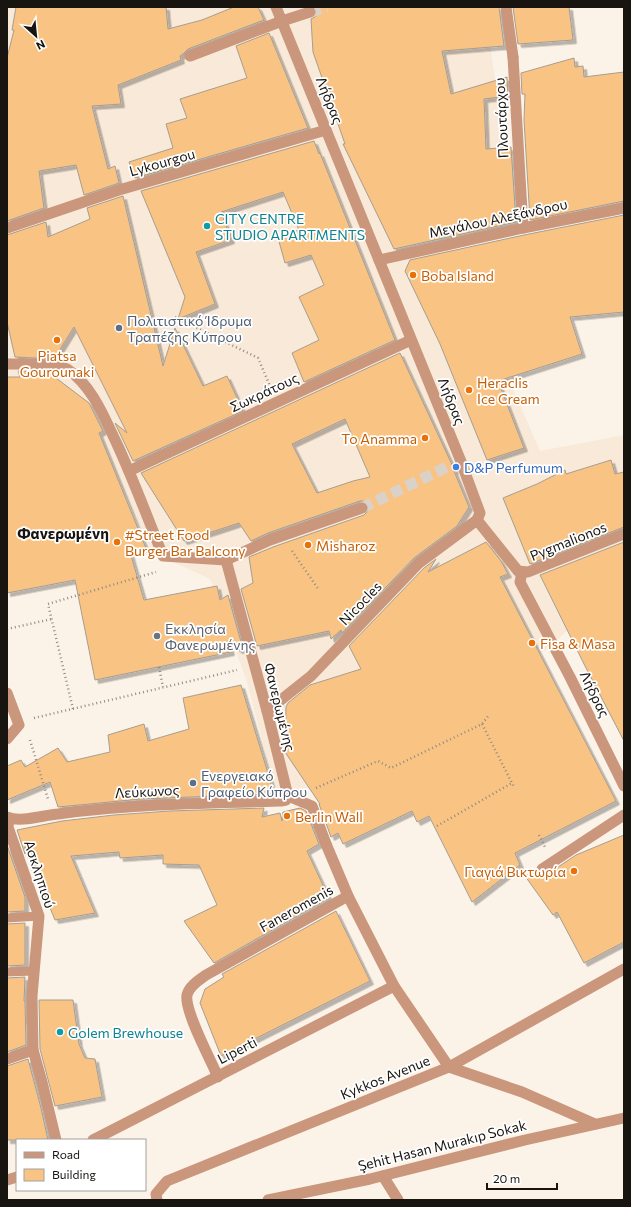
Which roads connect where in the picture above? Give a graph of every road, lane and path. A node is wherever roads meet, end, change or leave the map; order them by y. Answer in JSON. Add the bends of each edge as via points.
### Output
{"nodes":[{"id":1,"x":276,"y":7,"type":"edge"},
{"id":2,"x":506,"y":7,"type":"edge"},
{"id":3,"x":310,"y":12,"type":"tunnel mouth"},
{"id":4,"x":282,"y":21,"type":"junction"},
{"id":5,"x":190,"y":56,"type":"dead end"},
{"id":6,"x":326,"y":130,"type":"junction"},
{"id":7,"x":624,"y":208,"type":"edge"},
{"id":8,"x":7,"y":228,"type":"edge"},
{"id":9,"x":523,"y":228,"type":"junction"},
{"id":10,"x":379,"y":260,"type":"junction"},
{"id":11,"x":175,"y":317,"type":"dead end"},
{"id":12,"x":411,"y":340,"type":"junction"},
{"id":13,"x":7,"y":364,"type":"edge"},
{"id":14,"x":272,"y":390,"type":"dead end"},
{"id":15,"x":129,"y":471,"type":"junction"},
{"id":16,"x":362,"y":508,"type":"tunnel mouth"},
{"id":17,"x":477,"y":520,"type":"junction"},
{"id":18,"x":624,"y":534,"type":"edge"},
{"id":19,"x":282,"y":535,"type":"junction"},
{"id":20,"x":226,"y":560,"type":"junction"},
{"id":21,"x":159,"y":571,"type":"dead end"},
{"id":22,"x":522,"y":572,"type":"junction"},
{"id":23,"x":319,"y":590,"type":"dead end"},
{"id":24,"x":52,"y":619,"type":"junction"},
{"id":25,"x":7,"y":628,"type":"edge"},
{"id":26,"x":159,"y":667,"type":"dead end"},
{"id":27,"x":236,"y":670,"type":"dead end"},
{"id":28,"x":163,"y":687,"type":"junction"},
{"id":29,"x":7,"y":693,"type":"edge"},
{"id":30,"x":74,"y":708,"type":"junction"},
{"id":31,"x":267,"y":711,"type":"junction"},
{"id":32,"x":489,"y":715,"type":"dead end"},
{"id":33,"x":35,"y":717,"type":"dead end"},
{"id":34,"x":482,"y":724,"type":"junction"},
{"id":35,"x":19,"y":725,"type":"junction"},
{"id":36,"x":7,"y":739,"type":"edge"},
{"id":37,"x":512,"y":782,"type":"junction"},
{"id":38,"x":624,"y":786,"type":"edge"},
{"id":39,"x":514,"y":787,"type":"dead end"},
{"id":40,"x":288,"y":796,"type":"junction"},
{"id":41,"x":53,"y":814,"type":"junction"},
{"id":42,"x":624,"y":815,"type":"edge"},
{"id":43,"x":8,"y":818,"type":"edge"},
{"id":44,"x":437,"y":826,"type":"dead end"},
{"id":45,"x":542,"y":869,"type":"dead end"},
{"id":46,"x":348,"y":896,"type":"junction"},
{"id":47,"x":39,"y":916,"type":"junction"},
{"id":48,"x":7,"y":918,"type":"edge"},
{"id":49,"x":624,"y":969,"type":"edge"},
{"id":50,"x":34,"y":971,"type":"junction"},
{"id":51,"x":7,"y":972,"type":"edge"},
{"id":52,"x":394,"y":986,"type":"junction"},
{"id":53,"x":33,"y":1050,"type":"junction"},
{"id":54,"x":7,"y":1059,"type":"edge"},
{"id":55,"x":449,"y":1067,"type":"junction"},
{"id":56,"x":218,"y":1077,"type":"junction"},
{"id":57,"x":624,"y":1118,"type":"edge"},
{"id":58,"x":595,"y":1124,"type":"junction"},
{"id":59,"x":56,"y":1139,"type":"edge"},
{"id":60,"x":95,"y":1139,"type":"edge"},
{"id":61,"x":383,"y":1176,"type":"junction"},
{"id":62,"x":298,"y":1197,"type":"edge"},
{"id":63,"x":157,"y":1200,"type":"edge"},
{"id":64,"x":268,"y":1200,"type":"edge"},
{"id":65,"x":398,"y":1200,"type":"edge"}],
"edges":[{"from":1,"to":4,"type":"street","name":"Λήδρας"},
{"from":2,"to":9,"type":"street","name":"Πλουτάρχου","via":[[513,58]]},
{"from":3,"to":4,"type":"street"},
{"from":4,"to":5,"type":"street"},
{"from":4,"to":6,"type":"street","name":"Λήδρας"},
{"from":6,"to":8,"type":"street","name":"Lykourgou","via":[[120,190]]},
{"from":6,"to":10,"type":"street","name":"Λήδρας"},
{"from":7,"to":9,"type":"street","name":"Μεγάλου Αλεξάνδρου"},
{"from":9,"to":10,"type":"street","name":"Μεγάλου Αλεξάνδρου"},
{"from":10,"to":12,"type":"street","name":"Λήδρας"},
{"from":11,"to":14,"type":"path","via":[[258,358]]},
{"from":12,"to":15,"type":"street","name":"Σωκράτους"},
{"from":12,"to":17,"type":"street","name":"Λήδρας","via":[[455,462],[480,513]]},
{"from":13,"to":15,"type":"street","via":[[66,368],[78,378],[99,406]]},
{"from":15,"to":20,"type":"street","via":[[163,556]]},
{"from":16,"to":19,"type":"street"},
{"from":17,"to":22,"type":"street","via":[[518,571]]},
{"from":17,"to":31,"type":"street","name":"Nicocles","via":[[419,563],[311,676]]},
{"from":18,"to":22,"type":"street","name":"Pygmalionos","via":[[528,572]]},
{"from":19,"to":20,"type":"street"},
{"from":19,"to":23,"type":"path"},
{"from":20,"to":31,"type":"street","name":"Φανερωμένης"},
{"from":21,"to":24,"type":"path","via":[[48,604]]},
{"from":22,"to":38,"type":"street","name":"Λήδρας","via":[[520,582]]},
{"from":24,"to":25,"type":"path"},
{"from":24,"to":30,"type":"path"},
{"from":26,"to":28,"type":"path"},
{"from":27,"to":28,"type":"path"},
{"from":28,"to":30,"type":"path"},
{"from":29,"to":35,"type":"street"},
{"from":30,"to":33,"type":"path"},
{"from":31,"to":40,"type":"street","name":"Φανερωμένης"},
{"from":32,"to":34,"type":"path"},
{"from":34,"to":37,"type":"path"},
{"from":34,"to":40,"type":"path","via":[[391,768],[378,761],[299,796]]},
{"from":35,"to":36,"type":"street"},
{"from":35,"to":41,"type":"path","via":[[30,740]]},
{"from":37,"to":39,"type":"path"},
{"from":37,"to":44,"type":"path"},
{"from":40,"to":41,"type":"street","name":"Λεύκωνος","via":[[286,800],[281,801],[143,805]]},
{"from":40,"to":46,"type":"street","via":[[312,806]]},
{"from":41,"to":43,"type":"street","name":"Λεύκωνος","via":[[23,819]]},
{"from":42,"to":45,"type":"street"},
{"from":43,"to":47,"type":"street","name":"Ασκληπιού","via":[[8,827]]},
{"from":46,"to":52,"type":"street","name":"Faneromenis"},
{"from":46,"to":56,"type":"street","name":"Faneromenis","via":[[206,975],[191,987],[187,996],[188,1005]]},
{"from":47,"to":48,"type":"lane"},
{"from":47,"to":50,"type":"street","name":"Ασκληπιού"},
{"from":49,"to":55,"type":"street","name":"Kykkos Avenue"},
{"from":50,"to":51,"type":"lane"},
{"from":50,"to":53,"type":"street","name":"Ασκληπιού"},
{"from":52,"to":55,"type":"street","name":"Faneromenis"},
{"from":52,"to":56,"type":"street","name":"Liperti"},
{"from":53,"to":54,"type":"street"},
{"from":53,"to":59,"type":"street","name":"Ασκληπιού"},
{"from":55,"to":58,"type":"street","via":[[522,1092]]},
{"from":55,"to":63,"type":"street","name":"Kykkos Avenue","via":[[167,1181],[156,1194]]},
{"from":56,"to":60,"type":"street","name":"Liperti"},
{"from":57,"to":58,"type":"street","name":"Şehit Hasan Murakıp Sokak"},
{"from":58,"to":61,"type":"street","name":"Şehit Hasan Murakıp Sokak"},
{"from":61,"to":62,"type":"street","name":"Şehit Hasan Murakıp Sokak"},
{"from":61,"to":65,"type":"street"},
{"from":62,"to":64,"type":"street","name":"Şehit Hasan Murakıp Sokak"}]}
